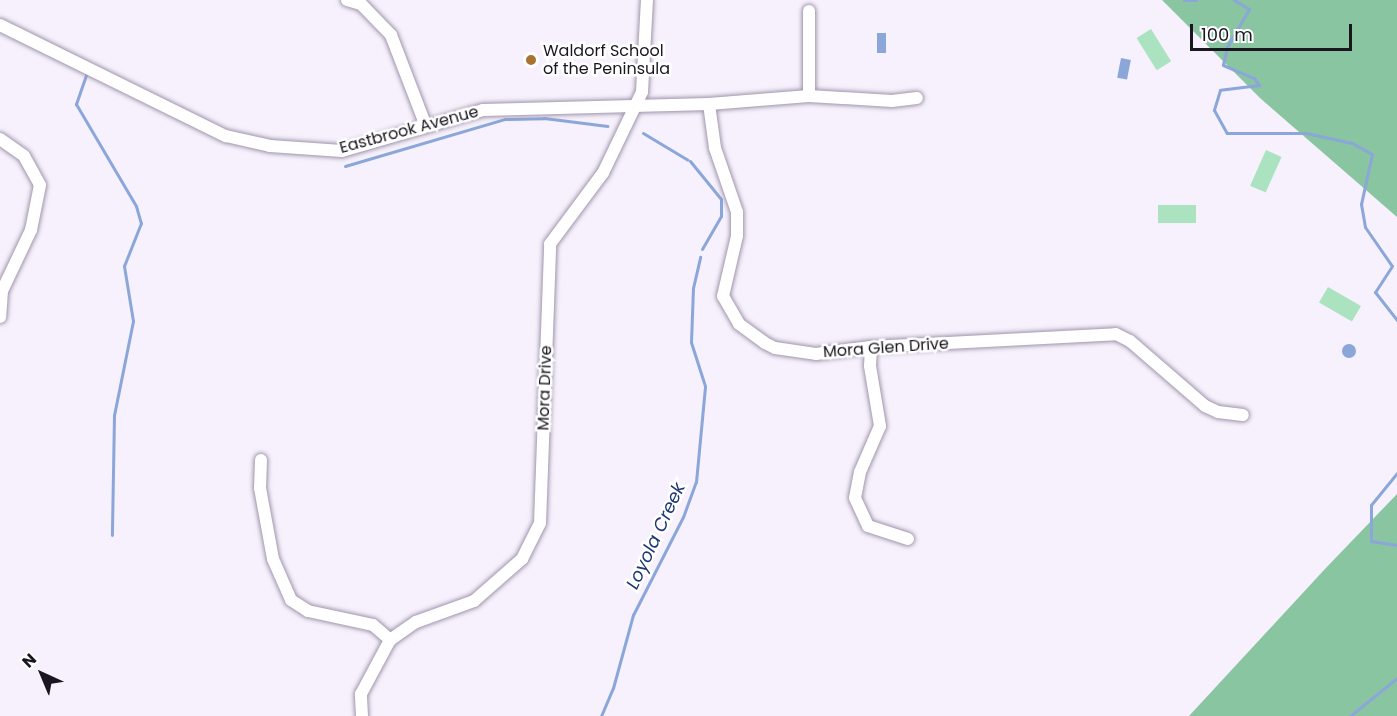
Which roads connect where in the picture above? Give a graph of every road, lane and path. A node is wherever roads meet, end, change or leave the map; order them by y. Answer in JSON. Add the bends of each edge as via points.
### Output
{"nodes":[{"id":1,"x":347,"y":0,"type":"edge"},
{"id":2,"x":647,"y":0,"type":"edge"},
{"id":3,"x":808,"y":11,"type":"dead end"},
{"id":4,"x":0,"y":25,"type":"edge"},
{"id":5,"x":809,"y":96,"type":"junction"},
{"id":6,"x":917,"y":98,"type":"dead end"},
{"id":7,"x":709,"y":104,"type":"junction"},
{"id":8,"x":636,"y":107,"type":"junction"},
{"id":9,"x":426,"y":126,"type":"junction"},
{"id":10,"x":0,"y":139,"type":"edge"},
{"id":11,"x":0,"y":317,"type":"edge"},
{"id":12,"x":871,"y":347,"type":"junction"},
{"id":13,"x":1243,"y":415,"type":"dead end"},
{"id":14,"x":261,"y":460,"type":"dead end"},
{"id":15,"x":908,"y":539,"type":"dead end"},
{"id":16,"x":390,"y":639,"type":"junction"},
{"id":17,"x":362,"y":716,"type":"edge"}],
"edges":[{"from":1,"to":9,"type":"street","via":[[361,4],[391,34]]},
{"from":2,"to":8,"type":"street","name":"Mora Drive","via":[[644,84]]},
{"from":3,"to":5,"type":"street"},
{"from":4,"to":9,"type":"street","name":"Eastbrook Avenue","via":[[238,139],[270,146],[342,151]]},
{"from":5,"to":6,"type":"street","name":"Eastbrook Avenue","via":[[892,101]]},
{"from":5,"to":7,"type":"street","name":"Eastbrook Avenue"},
{"from":7,"to":8,"type":"street","name":"Eastbrook Avenue"},
{"from":7,"to":12,"type":"street","name":"Mora Glen Drive","via":[[715,147],[737,212],[737,236],[724,281],[727,310],[745,329],[775,348],[816,354]]},
{"from":8,"to":9,"type":"street","name":"Eastbrook Avenue","via":[[483,110]]},
{"from":8,"to":16,"type":"street","name":"Mora Drive","via":[[603,173],[550,244],[540,523],[522,559],[474,601],[416,622]]},
{"from":10,"to":11,"type":"street","via":[[24,156],[40,185],[31,231],[2,291]]},
{"from":12,"to":13,"type":"street","name":"Mora Glen Drive","via":[[1116,334],[1130,341],[1205,406]]},
{"from":12,"to":15,"type":"street","via":[[870,366],[880,426],[860,472],[856,502],[868,526]]},
{"from":14,"to":16,"type":"street","via":[[260,488],[273,559],[291,600],[308,611],[373,625]]},
{"from":16,"to":17,"type":"street","name":"Mora Drive","via":[[362,694]]}]}
